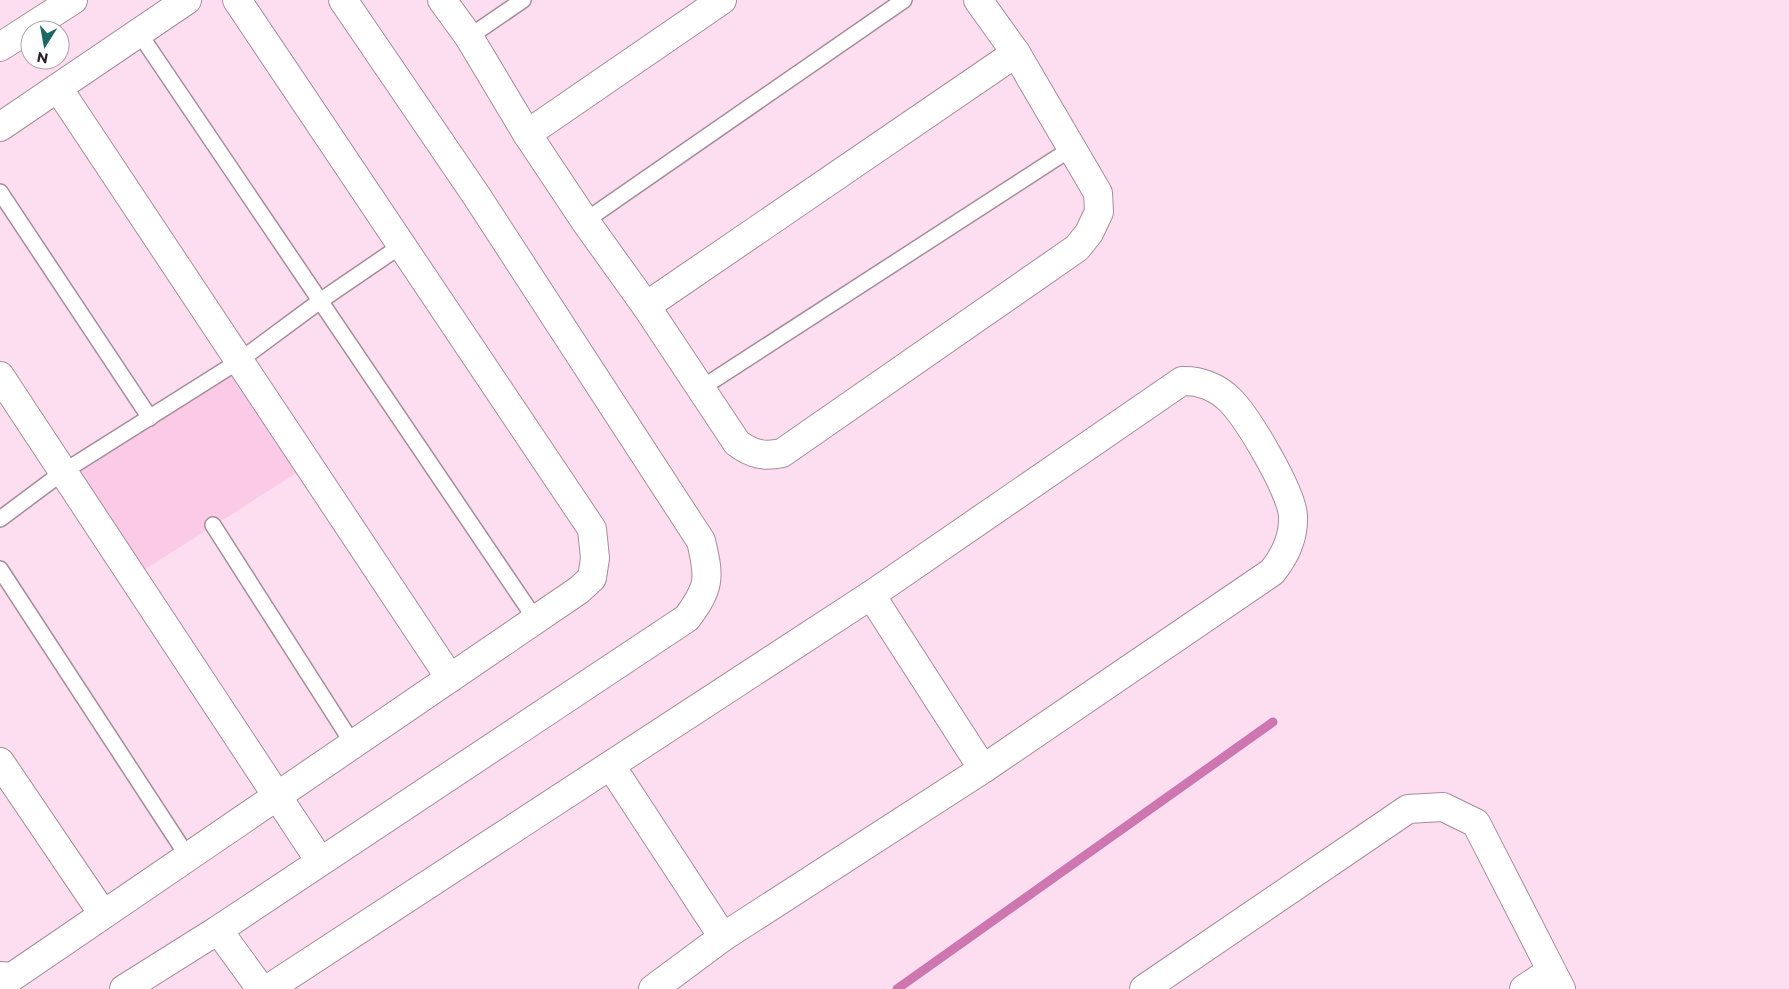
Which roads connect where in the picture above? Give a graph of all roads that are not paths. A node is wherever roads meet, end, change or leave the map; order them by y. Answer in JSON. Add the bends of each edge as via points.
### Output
{"nodes":[{"id":1,"x":73,"y":0,"type":"edge"},
{"id":2,"x":187,"y":0,"type":"edge"},
{"id":3,"x":237,"y":0,"type":"edge"},
{"id":4,"x":343,"y":0,"type":"edge"},
{"id":5,"x":442,"y":0,"type":"edge"},
{"id":6,"x":523,"y":0,"type":"edge"},
{"id":7,"x":722,"y":0,"type":"edge"},
{"id":8,"x":904,"y":0,"type":"edge"},
{"id":9,"x":978,"y":0,"type":"edge"},
{"id":10,"x":139,"y":33,"type":"junction"},
{"id":11,"x":469,"y":37,"type":"junction"},
{"id":12,"x":0,"y":47,"type":"edge"},
{"id":13,"x":1016,"y":53,"type":"junction"},
{"id":14,"x":58,"y":88,"type":"junction"},
{"id":15,"x":0,"y":127,"type":"edge"},
{"id":16,"x":527,"y":134,"type":"junction"},
{"id":17,"x":1072,"y":148,"type":"junction"},
{"id":18,"x":0,"y":192,"type":"edge"},
{"id":19,"x":585,"y":221,"type":"junction"},
{"id":20,"x":402,"y":245,"type":"junction"},
{"id":21,"x":320,"y":301,"type":"junction"},
{"id":22,"x":646,"y":306,"type":"junction"},
{"id":23,"x":239,"y":361,"type":"junction"},
{"id":24,"x":0,"y":376,"type":"edge"},
{"id":25,"x":700,"y":389,"type":"junction"},
{"id":26,"x":150,"y":418,"type":"junction"},
{"id":27,"x":63,"y":472,"type":"junction"},
{"id":28,"x":0,"y":519,"type":"edge"},
{"id":29,"x":213,"y":525,"type":"dead end"},
{"id":30,"x":0,"y":570,"type":"edge"},
{"id":31,"x":871,"y":596,"type":"junction"},
{"id":32,"x":536,"y":620,"type":"junction"},
{"id":33,"x":450,"y":678,"type":"junction"},
{"id":34,"x":353,"y":744,"type":"junction"},
{"id":35,"x":0,"y":762,"type":"edge"},
{"id":36,"x":611,"y":766,"type":"junction"},
{"id":37,"x":982,"y":769,"type":"junction"},
{"id":38,"x":277,"y":796,"type":"junction"},
{"id":39,"x":188,"y":857,"type":"junction"},
{"id":40,"x":320,"y":861,"type":"junction"},
{"id":41,"x":103,"y":914,"type":"junction"},
{"id":42,"x":218,"y":930,"type":"junction"},
{"id":43,"x":722,"y":937,"type":"junction"},
{"id":44,"x":0,"y":976,"type":"edge"},
{"id":45,"x":1556,"y":980,"type":"edge"},
{"id":46,"x":124,"y":989,"type":"edge"},
{"id":47,"x":261,"y":989,"type":"edge"},
{"id":48,"x":268,"y":989,"type":"edge"},
{"id":49,"x":652,"y":989,"type":"edge"},
{"id":50,"x":1144,"y":989,"type":"edge"},
{"id":51,"x":1524,"y":989,"type":"edge"}],
"edges":[{"from":1,"to":12,"type":"street"},
{"from":2,"to":10,"type":"street"},
{"from":3,"to":20,"type":"street"},
{"from":4,"to":40,"type":"street","via":[[476,195],[701,541],[707,564],[707,585],[687,618]]},
{"from":5,"to":11,"type":"street"},
{"from":6,"to":11,"type":"lane"},
{"from":7,"to":16,"type":"street"},
{"from":8,"to":19,"type":"lane"},
{"from":9,"to":13,"type":"street"},
{"from":10,"to":14,"type":"street"},
{"from":10,"to":21,"type":"lane"},
{"from":11,"to":16,"type":"street"},
{"from":13,"to":17,"type":"street"},
{"from":13,"to":22,"type":"street"},
{"from":14,"to":15,"type":"street"},
{"from":14,"to":23,"type":"street"},
{"from":16,"to":19,"type":"street"},
{"from":17,"to":25,"type":"lane"},
{"from":17,"to":25,"type":"street","via":[[1098,193],[1099,212],[1078,248],[782,453],[769,456],[747,451],[737,443]]},
{"from":18,"to":26,"type":"lane"},
{"from":19,"to":22,"type":"street"},
{"from":20,"to":21,"type":"lane"},
{"from":20,"to":32,"type":"street","via":[[592,529],[595,558],[592,578]]},
{"from":21,"to":23,"type":"lane"},
{"from":21,"to":32,"type":"lane"},
{"from":22,"to":25,"type":"street"},
{"from":23,"to":26,"type":"lane"},
{"from":23,"to":33,"type":"street"},
{"from":24,"to":27,"type":"street"},
{"from":26,"to":27,"type":"lane"},
{"from":27,"to":28,"type":"lane"},
{"from":27,"to":38,"type":"street"},
{"from":29,"to":34,"type":"lane"},
{"from":30,"to":39,"type":"lane"},
{"from":31,"to":36,"type":"street"},
{"from":31,"to":37,"type":"street"},
{"from":31,"to":37,"type":"street","via":[[1182,381],[1195,380],[1223,395],[1250,428],[1276,470],[1293,514],[1291,536],[1283,558],[1272,572]]},
{"from":32,"to":33,"type":"street"},
{"from":33,"to":34,"type":"street"},
{"from":34,"to":38,"type":"street"},
{"from":35,"to":41,"type":"street"},
{"from":36,"to":43,"type":"street"},
{"from":36,"to":48,"type":"street"},
{"from":37,"to":43,"type":"street"},
{"from":38,"to":39,"type":"street"},
{"from":38,"to":40,"type":"street"},
{"from":39,"to":41,"type":"street"},
{"from":40,"to":42,"type":"street"},
{"from":41,"to":44,"type":"street","via":[[12,977]]},
{"from":42,"to":46,"type":"street"},
{"from":42,"to":47,"type":"street"},
{"from":43,"to":49,"type":"street"},
{"from":45,"to":50,"type":"street","via":[[1476,823],[1443,806],[1408,809]]},
{"from":45,"to":51,"type":"street"}]}
